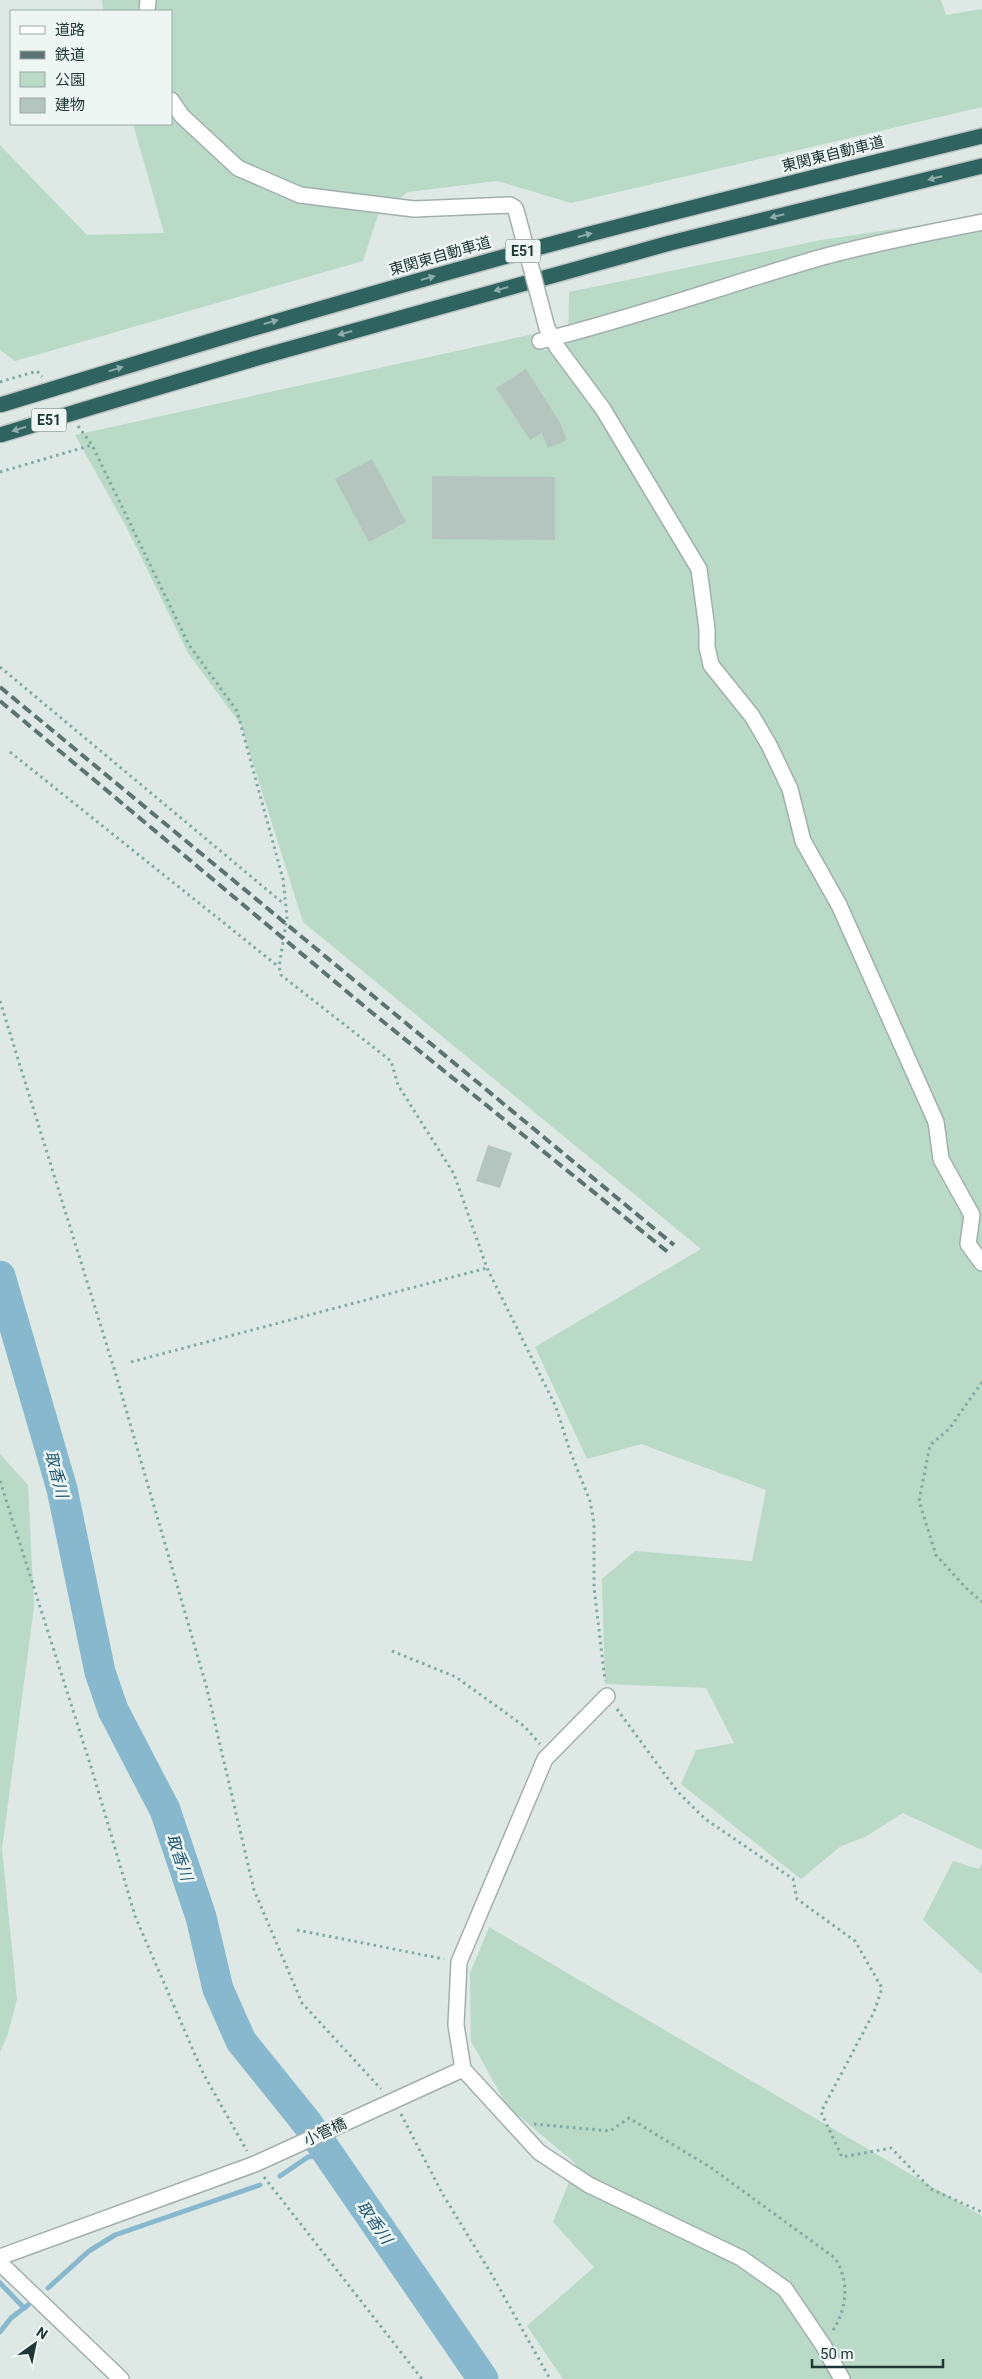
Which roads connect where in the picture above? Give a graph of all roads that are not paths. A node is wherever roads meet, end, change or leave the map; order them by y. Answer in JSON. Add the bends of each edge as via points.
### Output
{"nodes":[{"id":1,"x":172,"y":101,"type":"edge"},
{"id":2,"x":982,"y":136,"type":"edge"},
{"id":3,"x":982,"y":166,"type":"edge"},
{"id":4,"x":982,"y":222,"type":"edge"},
{"id":5,"x":546,"y":336,"type":"junction"},
{"id":6,"x":0,"y":404,"type":"edge"},
{"id":7,"x":0,"y":435,"type":"edge"},
{"id":8,"x":982,"y":1263,"type":"edge"},
{"id":9,"x":607,"y":1696,"type":"road end"},
{"id":10,"x":463,"y":2069,"type":"junction"},
{"id":11,"x":0,"y":2257,"type":"edge"},
{"id":12,"x":0,"y":2263,"type":"edge"},
{"id":13,"x":121,"y":2379,"type":"edge"},
{"id":14,"x":842,"y":2379,"type":"edge"}],
"edges":[{"from":1,"to":5,"type":"street","bridge":true,"via":[[182,116],[238,168],[300,195],[414,209],[510,205],[517,214]]},
{"from":6,"to":2,"type":"highway","name":"東関東自動車道","number":"E51","one_way":true,"bridge":true,"via":[[254,327],[508,256]]},
{"from":3,"to":7,"type":"highway","number":"E51","one_way":true,"bridge":true,"via":[[670,243],[283,350]]},
{"from":4,"to":5,"type":"street","via":[[820,258]]},
{"from":5,"to":8,"type":"street","via":[[603,409],[699,569],[706,647],[711,665],[752,716],[790,789],[803,841],[839,905],[936,1122],[941,1159],[972,1215],[968,1244]]},
{"from":9,"to":10,"type":"street","via":[[545,1759],[459,1962],[456,2025]]},
{"from":10,"to":11,"type":"street","name":"小管橋","via":[[388,2100],[261,2162]]},
{"from":10,"to":14,"type":"street","via":[[539,2152],[589,2185],[742,2258],[785,2289]]},
{"from":12,"to":13,"type":"street"}]}
